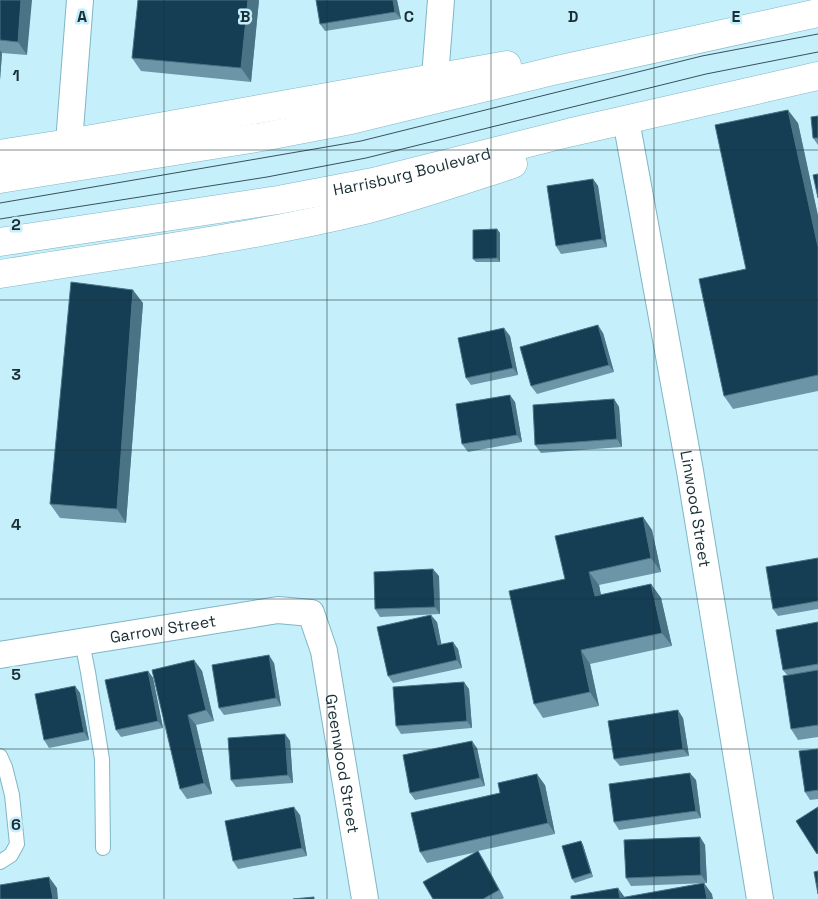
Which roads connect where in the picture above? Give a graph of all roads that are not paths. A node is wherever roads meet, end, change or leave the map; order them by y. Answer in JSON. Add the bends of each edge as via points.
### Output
{"nodes":[{"id":1,"x":80,"y":0,"type":"edge"},
{"id":2,"x":441,"y":0,"type":"edge"},
{"id":3,"x":808,"y":10,"type":"edge"},
{"id":4,"x":818,"y":76,"type":"edge"},
{"id":5,"x":435,"y":77,"type":"junction"},
{"id":6,"x":626,"y":120,"type":"junction"},
{"id":7,"x":69,"y":143,"type":"junction"},
{"id":8,"x":0,"y":154,"type":"edge"},
{"id":9,"x":0,"y":179,"type":"edge"},
{"id":10,"x":0,"y":242,"type":"edge"},
{"id":11,"x":0,"y":274,"type":"edge"},
{"id":12,"x":316,"y":629,"type":"joint"},
{"id":13,"x":82,"y":642,"type":"junction"},
{"id":14,"x":0,"y":655,"type":"edge"},
{"id":15,"x":0,"y":756,"type":"edge"},
{"id":16,"x":103,"y":848,"type":"dead end"},
{"id":17,"x":0,"y":862,"type":"edge"},
{"id":18,"x":365,"y":899,"type":"edge"},
{"id":19,"x":760,"y":899,"type":"edge"}],
"edges":[{"from":1,"to":7,"type":"street"},
{"from":2,"to":5,"type":"street"},
{"from":3,"to":5,"type":"main road"},
{"from":3,"to":9,"type":"main road","via":[[351,120]]},
{"from":4,"to":6,"type":"main road","name":"Harrisburg Boulevard"},
{"from":5,"to":7,"type":"main road"},
{"from":6,"to":10,"type":"main road","name":"Harrisburg Boulevard","via":[[373,182],[278,200]]},
{"from":6,"to":11,"type":"main road","via":[[506,166],[365,210],[244,235]]},
{"from":6,"to":19,"type":"street","name":"Linwood Street","via":[[690,471]]},
{"from":7,"to":8,"type":"main road"},
{"from":12,"to":13,"type":"street","name":"Garrow Street","via":[[311,613],[278,610]]},
{"from":12,"to":18,"type":"street","name":"Greenwood Street","via":[[324,651]]},
{"from":13,"to":14,"type":"street","name":"Garrow Street"},
{"from":13,"to":16,"type":"lane","via":[[102,759]]},
{"from":15,"to":17,"type":"lane","via":[[12,795],[17,844],[11,855]]}]}
